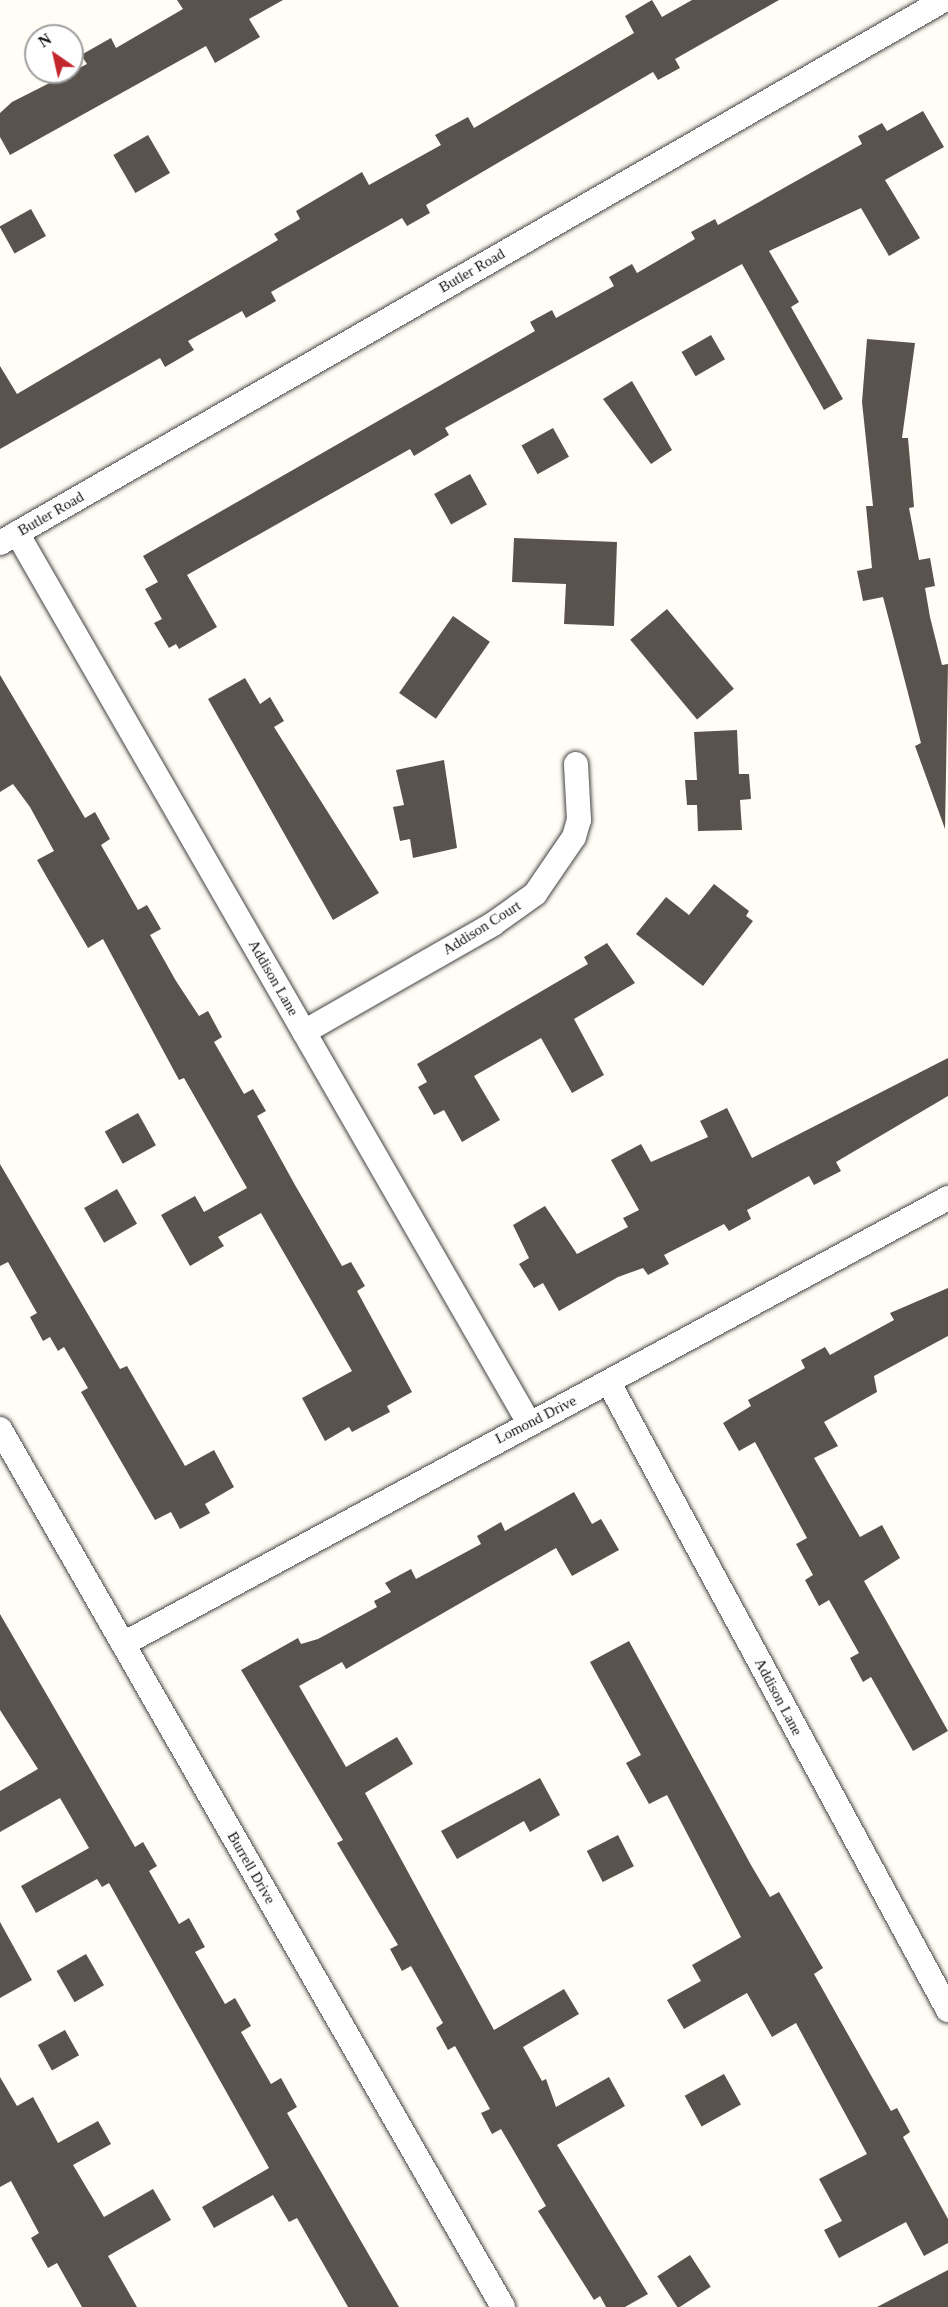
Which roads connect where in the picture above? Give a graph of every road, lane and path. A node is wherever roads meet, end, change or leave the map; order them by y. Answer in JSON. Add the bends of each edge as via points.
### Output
{"nodes":[{"id":1,"x":944,"y":0,"type":"edge"},
{"id":2,"x":9,"y":538,"type":"edge"},
{"id":3,"x":576,"y":764,"type":"dead end"},
{"id":4,"x":304,"y":1032,"type":"junction"},
{"id":5,"x":948,"y":1198,"type":"edge"},
{"id":6,"x":609,"y":1383,"type":"junction"},
{"id":7,"x":529,"y":1423,"type":"junction"},
{"id":8,"x":0,"y":1429,"type":"edge"},
{"id":9,"x":125,"y":1643,"type":"junction"},
{"id":10,"x":948,"y":2010,"type":"edge"},
{"id":11,"x":503,"y":2307,"type":"edge"}],
"edges":[{"from":1,"to":2,"type":"street","name":"Butler Road"},
{"from":2,"to":4,"type":"street","name":"Addison Lane"},
{"from":3,"to":4,"type":"street","name":"Addison Court","via":[[579,820],[574,837],[535,894],[493,924]]},
{"from":4,"to":7,"type":"street","name":"Addison Lane"},
{"from":5,"to":6,"type":"street","name":"Lomond Drive"},
{"from":6,"to":7,"type":"street","name":"Lomond Drive"},
{"from":6,"to":10,"type":"street","name":"Addison Lane"},
{"from":7,"to":9,"type":"street","name":"Lomond Drive"},
{"from":8,"to":9,"type":"street","name":"Burrell Drive"},
{"from":9,"to":11,"type":"street","name":"Burrell Drive"}]}
